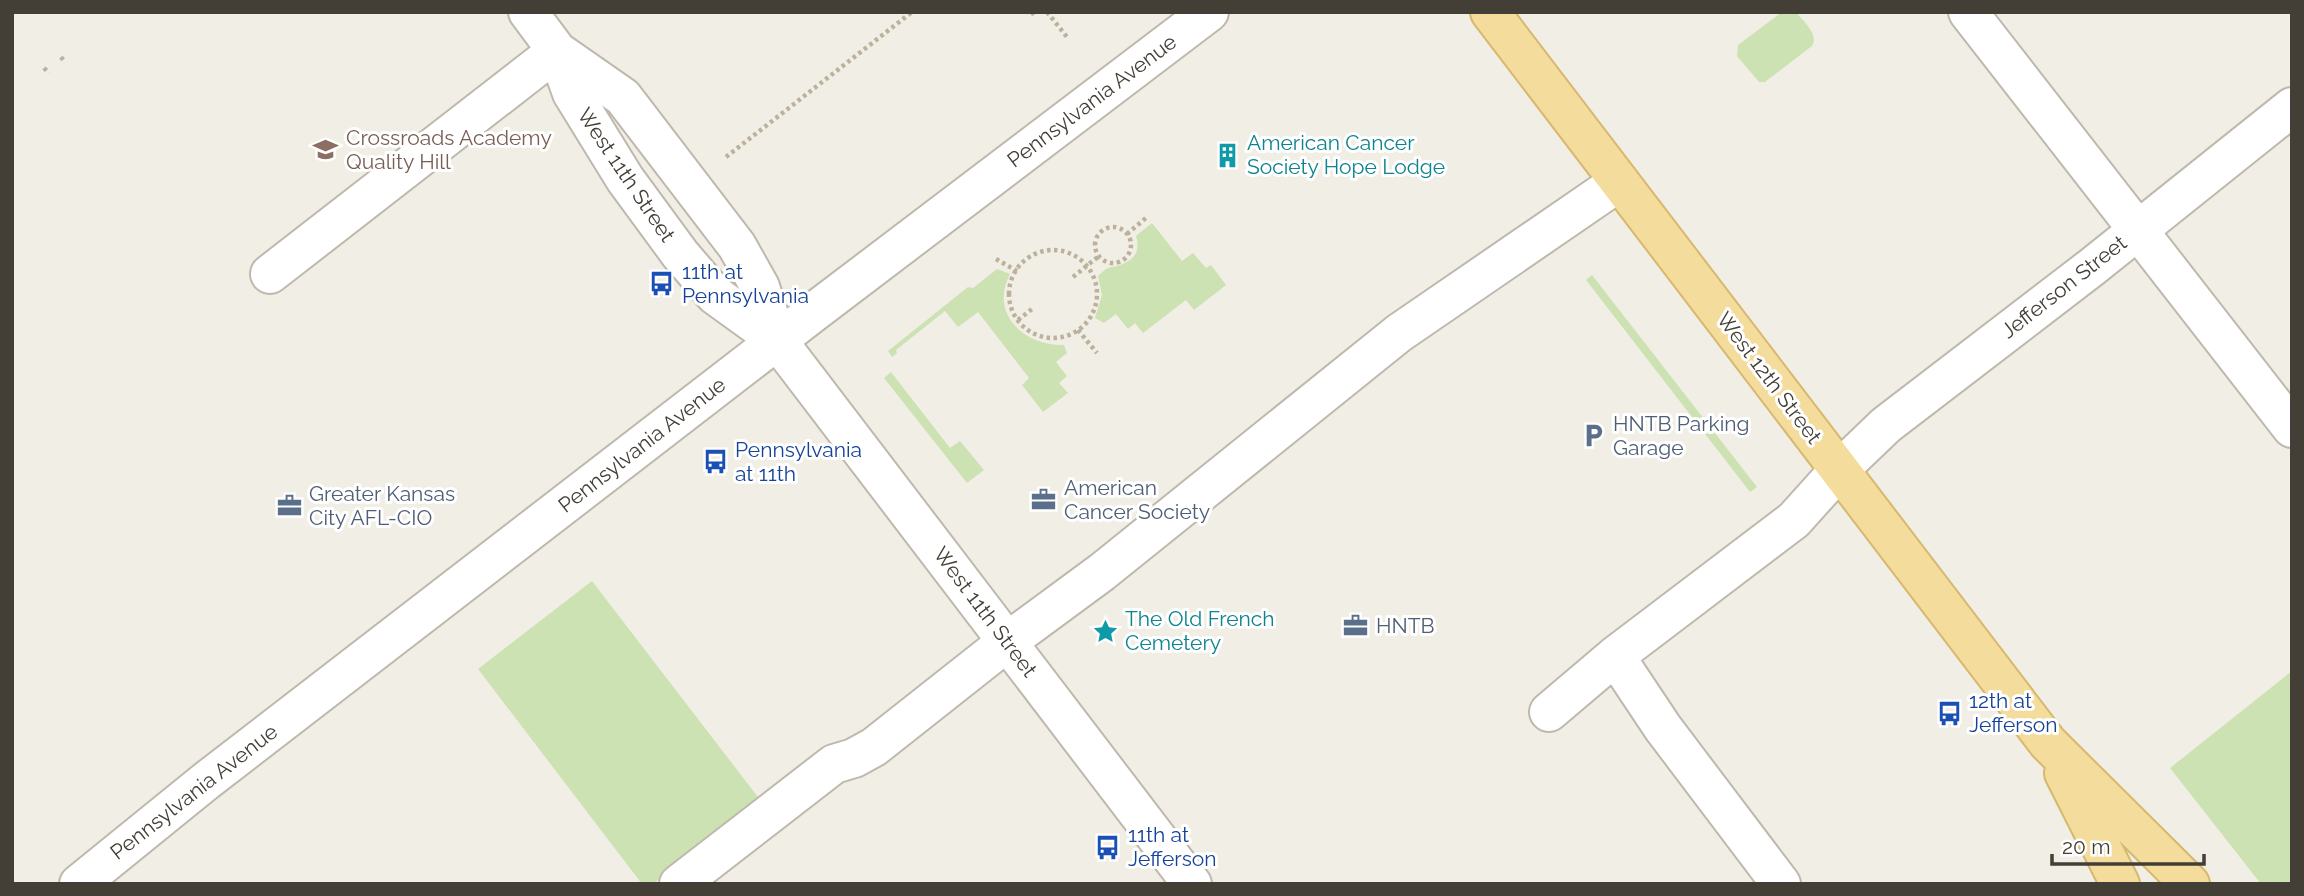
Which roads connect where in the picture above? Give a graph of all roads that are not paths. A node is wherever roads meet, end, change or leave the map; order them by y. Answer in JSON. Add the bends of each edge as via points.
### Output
{"nodes":[{"id":1,"x":528,"y":12,"type":"edge"},
{"id":2,"x":1209,"y":12,"type":"edge"},
{"id":3,"x":1490,"y":12,"type":"edge"},
{"id":4,"x":1968,"y":12,"type":"edge"},
{"id":5,"x":557,"y":51,"type":"junction"},
{"id":6,"x":2292,"y":107,"type":"edge"},
{"id":7,"x":1619,"y":182,"type":"junction"},
{"id":8,"x":2137,"y":231,"type":"junction"},
{"id":9,"x":270,"y":274,"type":"dead end"},
{"id":10,"x":777,"y":340,"type":"junction"},
{"id":11,"x":2292,"y":428,"type":"edge"},
{"id":12,"x":1839,"y":470,"type":"junction"},
{"id":13,"x":1007,"y":642,"type":"junction"},
{"id":14,"x":1615,"y":656,"type":"junction"},
{"id":15,"x":1549,"y":712,"type":"dead end"},
{"id":16,"x":2048,"y":743,"type":"junction"},
{"id":17,"x":79,"y":884,"type":"edge"},
{"id":18,"x":679,"y":884,"type":"edge"},
{"id":19,"x":1192,"y":884,"type":"edge"},
{"id":20,"x":1781,"y":884,"type":"edge"},
{"id":21,"x":2120,"y":884,"type":"edge"},
{"id":22,"x":2190,"y":884,"type":"edge"}],
"edges":[{"from":1,"to":5,"type":"street","name":"West 11th Street"},
{"from":2,"to":10,"type":"street","name":"Pennsylvania Avenue"},
{"from":3,"to":7,"type":"main road","name":"West 12th Street"},
{"from":4,"to":8,"type":"street"},
{"from":5,"to":9,"type":"street"},
{"from":5,"to":10,"type":"street","name":"West 11th Street","via":[[572,93],[625,179],[680,254],[715,295]]},
{"from":5,"to":10,"type":"street","name":"West 11th Street","via":[[623,97],[721,224],[761,287]]},
{"from":6,"to":8,"type":"street","name":"Jefferson Street"},
{"from":7,"to":12,"type":"main road","name":"West 12th Street"},
{"from":7,"to":13,"type":"street","via":[[1399,332],[1102,572]]},
{"from":8,"to":11,"type":"street"},
{"from":8,"to":12,"type":"street","name":"Jefferson Street","via":[[1886,425]]},
{"from":10,"to":13,"type":"street","name":"West 11th Street"},
{"from":10,"to":17,"type":"street","name":"Pennsylvania Avenue"},
{"from":12,"to":14,"type":"street","name":"Jefferson Street","via":[[1794,520]]},
{"from":12,"to":16,"type":"main road","name":"West 12th Street"},
{"from":13,"to":18,"type":"street","via":[[874,747],[834,764]]},
{"from":13,"to":19,"type":"street","name":"West 11th Street"},
{"from":14,"to":15,"type":"street","name":"Jefferson Street"},
{"from":14,"to":20,"type":"street"},
{"from":16,"to":21,"type":"main road","name":"West 12th Street"},
{"from":16,"to":22,"type":"main road","name":"West 12th Street"}]}
